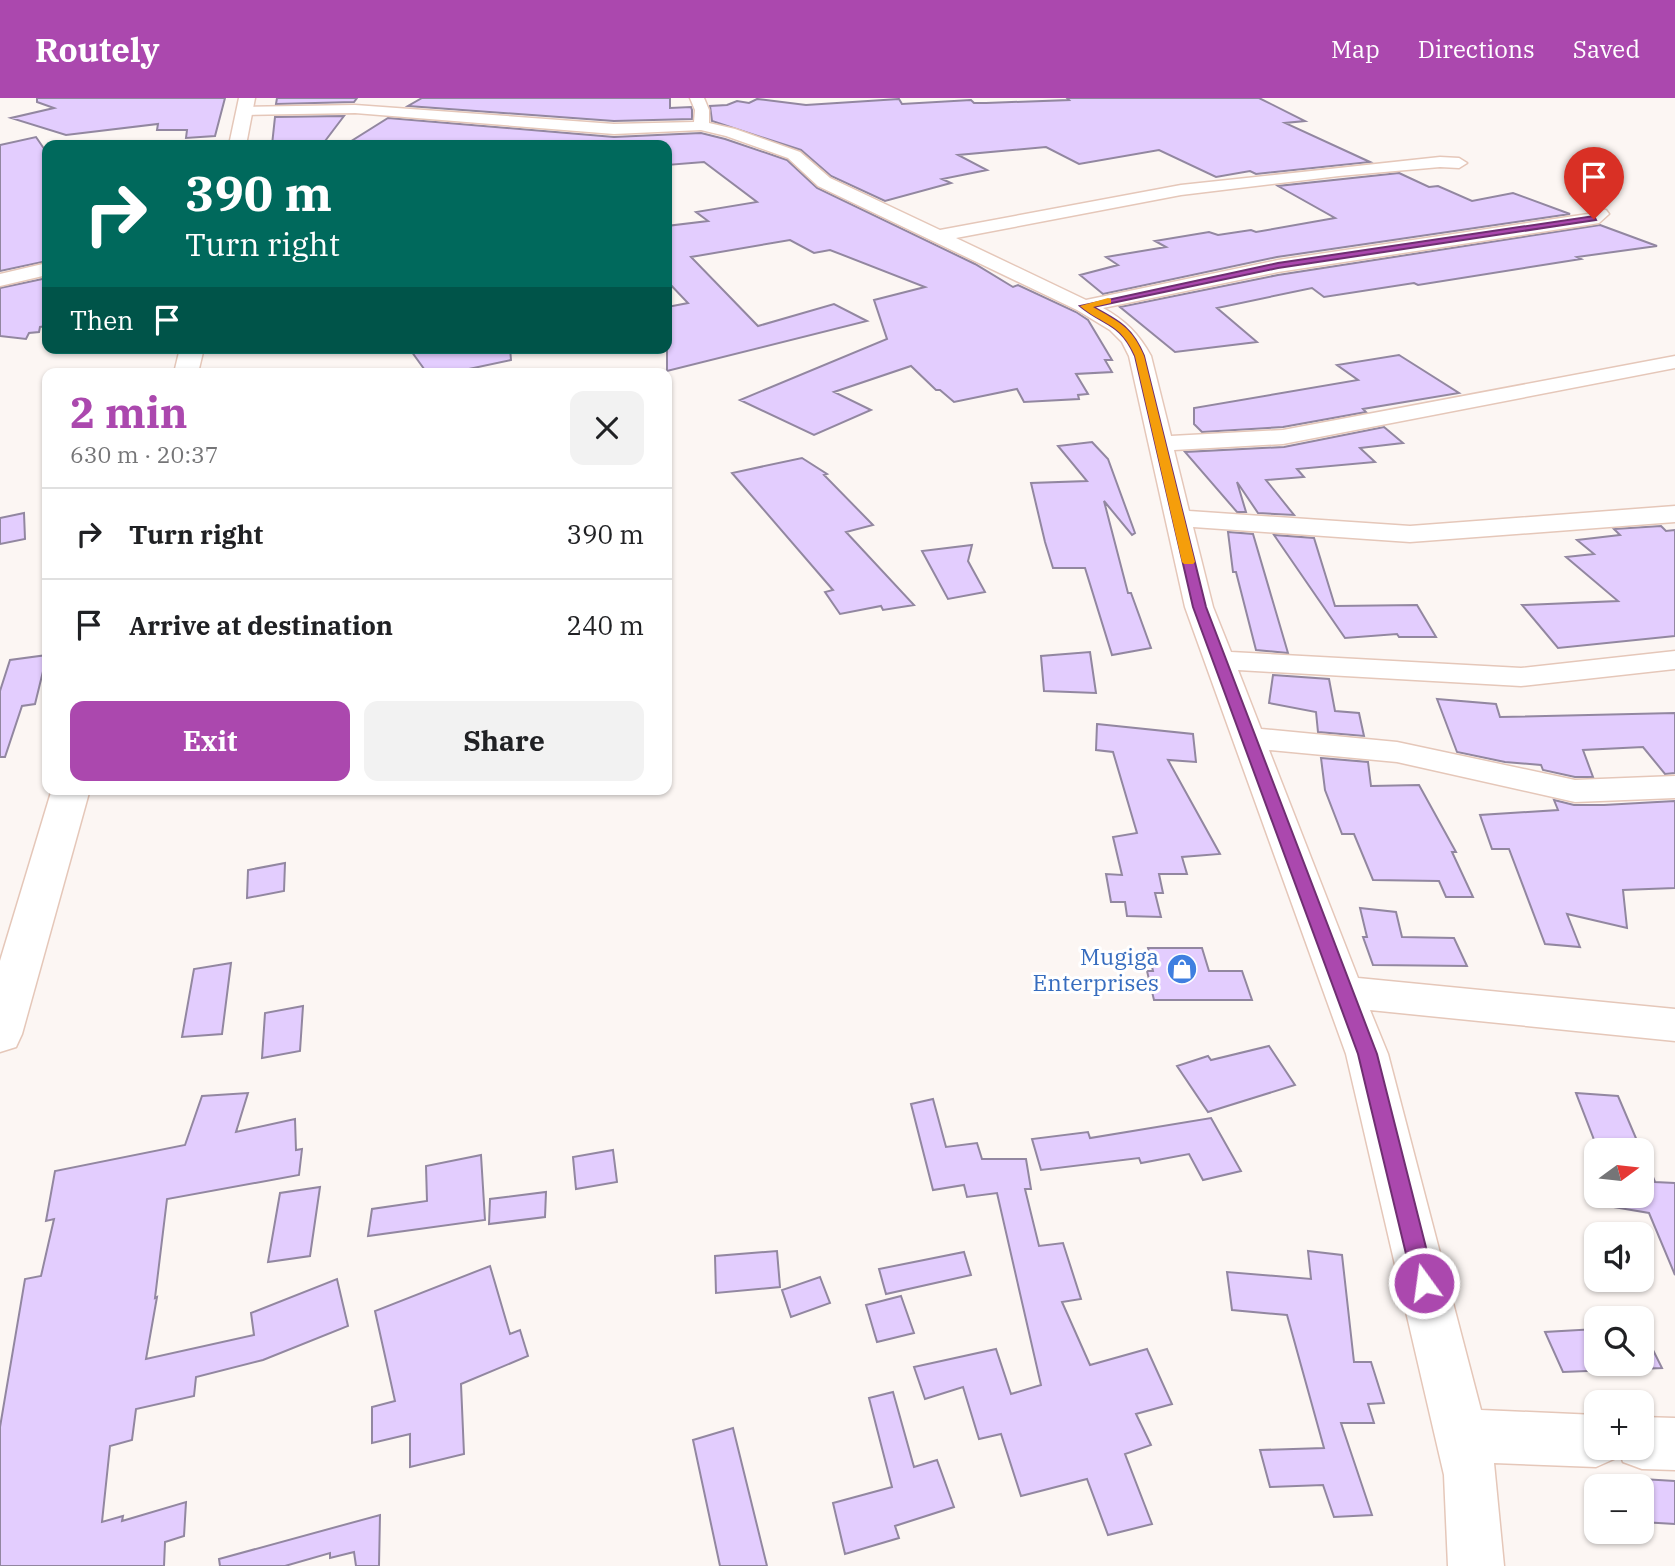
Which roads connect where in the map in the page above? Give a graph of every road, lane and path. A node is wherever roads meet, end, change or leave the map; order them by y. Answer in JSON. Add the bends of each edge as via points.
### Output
{"nodes":[{"id":1,"x":246,"y":104,"type":"edge"},
{"id":2,"x":699,"y":112,"type":"edge"},
{"id":3,"x":237,"y":140,"type":"edge"},
{"id":4,"x":1459,"y":163,"type":"dead end"},
{"id":5,"x":1600,"y":214,"type":"dead end"},
{"id":6,"x":939,"y":236,"type":"junction"},
{"id":7,"x":42,"y":270,"type":"edge"},
{"id":8,"x":0,"y":280,"type":"edge"},
{"id":9,"x":1084,"y":306,"type":"junction"},
{"id":10,"x":1675,"y":362,"type":"edge"},
{"id":11,"x":1160,"y":444,"type":"junction"},
{"id":12,"x":1675,"y":514,"type":"edge"},
{"id":13,"x":1178,"y":518,"type":"junction"},
{"id":14,"x":1219,"y":660,"type":"junction"},
{"id":15,"x":1675,"y":660,"type":"edge"},
{"id":16,"x":1248,"y":738,"type":"junction"},
{"id":17,"x":1675,"y":787,"type":"edge"},
{"id":18,"x":69,"y":795,"type":"edge"},
{"id":19,"x":1344,"y":992,"type":"junction"},
{"id":20,"x":1675,"y":1025,"type":"edge"},
{"id":21,"x":0,"y":1034,"type":"edge"},
{"id":22,"x":1461,"y":1435,"type":"junction"},
{"id":23,"x":1584,"y":1440,"type":"edge"},
{"id":24,"x":1654,"y":1443,"type":"edge"},
{"id":25,"x":1675,"y":1444,"type":"edge"},
{"id":26,"x":1476,"y":1566,"type":"edge"}],
"edges":[{"from":1,"to":2,"type":"street","via":[[614,129]]},
{"from":1,"to":3,"type":"main road"},
{"from":2,"to":6,"type":"street","via":[[730,132],[794,155],[824,182]]},
{"from":4,"to":6,"type":"street","via":[[1339,171],[1181,190]]},
{"from":5,"to":9,"type":"street","via":[[1594,219],[1278,266]]},
{"from":6,"to":9,"type":"street"},
{"from":7,"to":8,"type":"street"},
{"from":9,"to":11,"type":"street","via":[[1131,337]]},
{"from":10,"to":11,"type":"street","via":[[1283,437]]},
{"from":11,"to":13,"type":"street"},
{"from":12,"to":13,"type":"street","via":[[1410,534]]},
{"from":13,"to":14,"type":"street","via":[[1199,607]]},
{"from":14,"to":15,"type":"street","via":[[1521,677]]},
{"from":14,"to":16,"type":"street"},
{"from":16,"to":17,"type":"street","via":[[1397,752],[1575,791]]},
{"from":16,"to":19,"type":"street"},
{"from":18,"to":21,"type":"main road"},
{"from":19,"to":20,"type":"street"},
{"from":19,"to":22,"type":"street","via":[[1367,1054]]},
{"from":22,"to":23,"type":"street"},
{"from":22,"to":26,"type":"street","via":[[1471,1475]]},
{"from":24,"to":25,"type":"street"}]}
